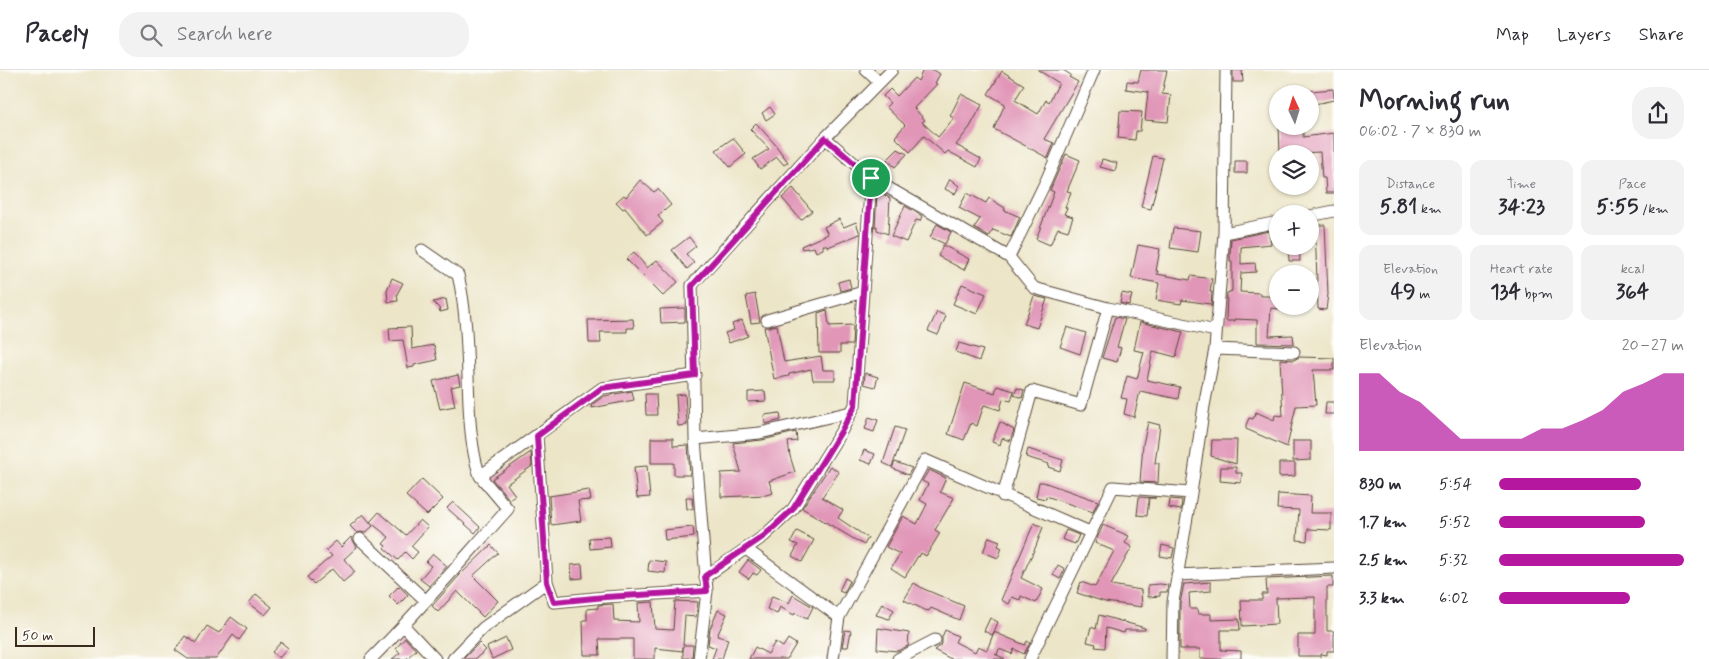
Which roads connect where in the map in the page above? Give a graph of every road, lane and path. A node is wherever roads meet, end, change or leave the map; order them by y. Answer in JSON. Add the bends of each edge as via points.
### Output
{"nodes":[{"id":1,"x":866,"y":70,"type":"edge"},
{"id":2,"x":892,"y":70,"type":"edge"},
{"id":3,"x":1094,"y":70,"type":"edge"},
{"id":4,"x":1226,"y":70,"type":"edge"},
{"id":5,"x":879,"y":82,"type":"junction"},
{"id":6,"x":825,"y":138,"type":"junction"},
{"id":7,"x":871,"y":178,"type":"junction"},
{"id":8,"x":1334,"y":211,"type":"edge"},
{"id":9,"x":1319,"y":214,"type":"edge"},
{"id":10,"x":1269,"y":224,"type":"edge"},
{"id":11,"x":1224,"y":233,"type":"junction"},
{"id":12,"x":422,"y":250,"type":"dead end"},
{"id":13,"x":1009,"y":257,"type":"junction"},
{"id":14,"x":863,"y":292,"type":"junction"},
{"id":15,"x":1108,"y":308,"type":"junction"},
{"id":16,"x":767,"y":320,"type":"dead end"},
{"id":17,"x":1216,"y":331,"type":"junction"},
{"id":18,"x":1215,"y":349,"type":"junction"},
{"id":19,"x":1294,"y":352,"type":"dead end"},
{"id":20,"x":695,"y":375,"type":"junction"},
{"id":21,"x":851,"y":412,"type":"junction"},
{"id":22,"x":537,"y":436,"type":"junction"},
{"id":23,"x":695,"y":440,"type":"junction"},
{"id":24,"x":480,"y":476,"type":"junction"},
{"id":25,"x":1191,"y":493,"type":"junction"},
{"id":26,"x":1003,"y":496,"type":"junction"},
{"id":27,"x":1092,"y":533,"type":"junction"},
{"id":28,"x":360,"y":539,"type":"dead end"},
{"id":29,"x":746,"y":549,"type":"junction"},
{"id":30,"x":1334,"y":568,"type":"edge"},
{"id":31,"x":1177,"y":575,"type":"junction"},
{"id":32,"x":705,"y":576,"type":"junction"},
{"id":33,"x":547,"y":582,"type":"junction"},
{"id":34,"x":707,"y":591,"type":"junction"},
{"id":35,"x":425,"y":600,"type":"junction"},
{"id":36,"x":839,"y":617,"type":"junction"},
{"id":37,"x":404,"y":626,"type":"junction"},
{"id":38,"x":935,"y":640,"type":"dead end"},
{"id":39,"x":371,"y":659,"type":"edge"},
{"id":40,"x":435,"y":659,"type":"edge"},
{"id":41,"x":453,"y":659,"type":"edge"},
{"id":42,"x":698,"y":659,"type":"edge"},
{"id":43,"x":833,"y":659,"type":"edge"},
{"id":44,"x":898,"y":659,"type":"edge"},
{"id":45,"x":1030,"y":659,"type":"edge"},
{"id":46,"x":1172,"y":659,"type":"edge"}],
"edges":[{"from":1,"to":5,"type":"street"},
{"from":2,"to":5,"type":"street"},
{"from":3,"to":13,"type":"street"},
{"from":4,"to":11,"type":"street"},
{"from":5,"to":6,"type":"street"},
{"from":6,"to":7,"type":"street"},
{"from":6,"to":20,"type":"street","via":[[692,286]]},
{"from":7,"to":13,"type":"street"},
{"from":7,"to":14,"type":"street"},
{"from":8,"to":9,"type":"street"},
{"from":10,"to":11,"type":"street"},
{"from":11,"to":17,"type":"street"},
{"from":12,"to":24,"type":"street","via":[[458,274],[464,297],[470,425]]},
{"from":13,"to":15,"type":"street","via":[[1034,288]]},
{"from":14,"to":16,"type":"street"},
{"from":14,"to":21,"type":"street","via":[[855,406]]},
{"from":15,"to":17,"type":"street"},
{"from":15,"to":26,"type":"street","via":[[1081,405],[1032,391]]},
{"from":17,"to":18,"type":"street"},
{"from":18,"to":19,"type":"street"},
{"from":18,"to":25,"type":"street"},
{"from":20,"to":22,"type":"street","via":[[602,388]]},
{"from":20,"to":23,"type":"street"},
{"from":21,"to":23,"type":"street","via":[[760,433]]},
{"from":21,"to":29,"type":"street","via":[[793,509]]},
{"from":22,"to":24,"type":"street"},
{"from":22,"to":33,"type":"street"},
{"from":23,"to":32,"type":"street"},
{"from":24,"to":35,"type":"street","via":[[508,509]]},
{"from":25,"to":27,"type":"street","via":[[1113,487]]},
{"from":25,"to":31,"type":"street"},
{"from":26,"to":27,"type":"street"},
{"from":26,"to":36,"type":"street","via":[[925,460]]},
{"from":27,"to":45,"type":"street"},
{"from":28,"to":35,"type":"street"},
{"from":29,"to":32,"type":"street"},
{"from":29,"to":36,"type":"street"},
{"from":30,"to":31,"type":"street"},
{"from":31,"to":46,"type":"street"},
{"from":32,"to":34,"type":"street"},
{"from":33,"to":34,"type":"street","via":[[554,602]]},
{"from":33,"to":41,"type":"street","via":[[483,628]]},
{"from":34,"to":42,"type":"street"},
{"from":35,"to":37,"type":"street"},
{"from":36,"to":43,"type":"street"},
{"from":37,"to":39,"type":"street"},
{"from":37,"to":40,"type":"street"},
{"from":38,"to":44,"type":"street"}]}
